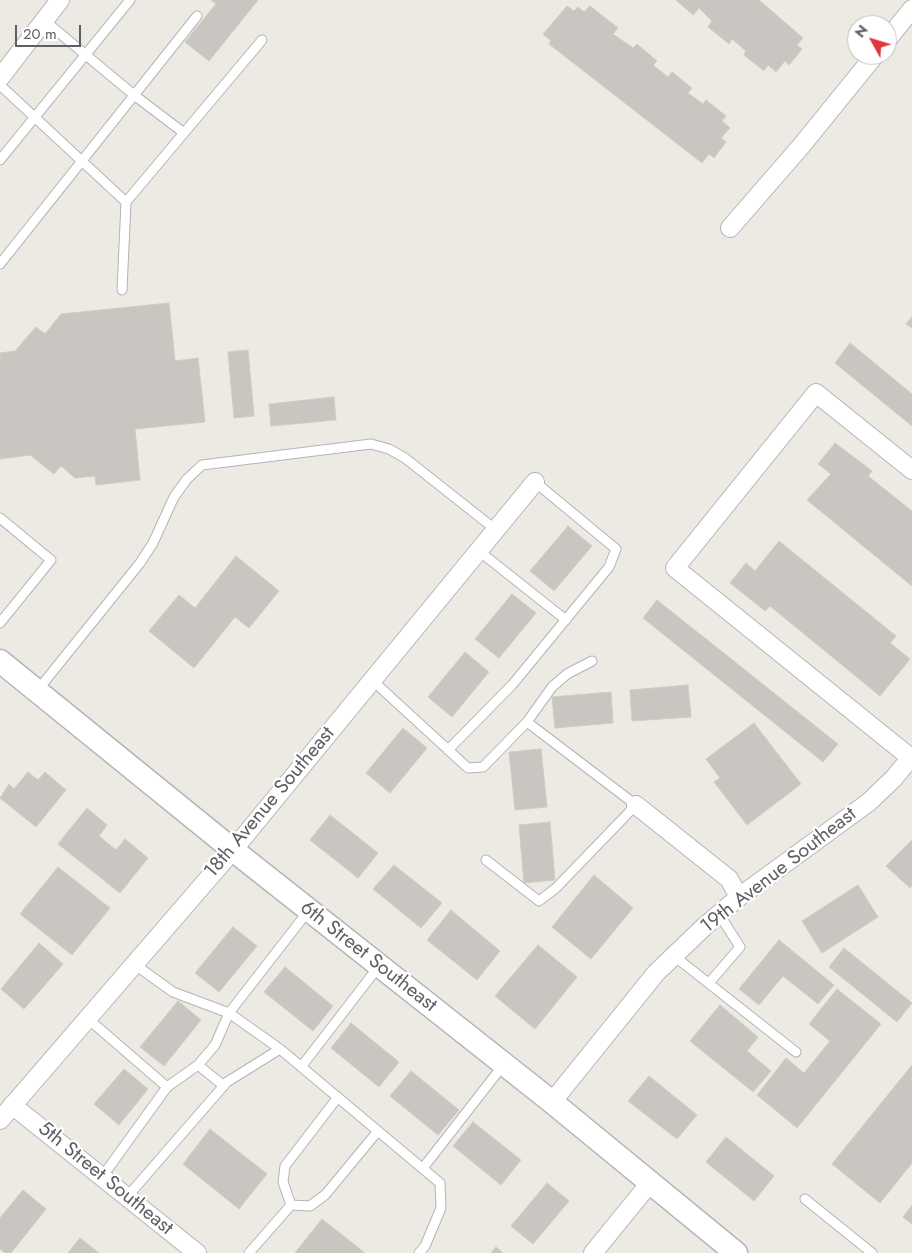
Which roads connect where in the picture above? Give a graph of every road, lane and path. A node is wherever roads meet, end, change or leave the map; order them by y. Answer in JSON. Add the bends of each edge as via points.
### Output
{"nodes":[{"id":1,"x":60,"y":0,"type":"edge"},
{"id":2,"x":130,"y":0,"type":"edge"},
{"id":3,"x":912,"y":10,"type":"edge"},
{"id":4,"x":197,"y":16,"type":"dead end"},
{"id":5,"x":45,"y":21,"type":"junction"},
{"id":6,"x":897,"y":28,"type":"edge"},
{"id":7,"x":262,"y":40,"type":"dead end"},
{"id":8,"x":85,"y":55,"type":"junction"},
{"id":9,"x":867,"y":65,"type":"edge"},
{"id":10,"x":0,"y":78,"type":"edge"},
{"id":11,"x":0,"y":85,"type":"edge"},
{"id":12,"x":134,"y":95,"type":"junction"},
{"id":13,"x":35,"y":116,"type":"junction"},
{"id":14,"x":184,"y":133,"type":"junction"},
{"id":15,"x":0,"y":160,"type":"edge"},
{"id":16,"x":82,"y":160,"type":"junction"},
{"id":17,"x":126,"y":202,"type":"junction"},
{"id":18,"x":730,"y":228,"type":"dead end"},
{"id":19,"x":0,"y":264,"type":"edge"},
{"id":20,"x":122,"y":290,"type":"dead end"},
{"id":21,"x":912,"y":470,"type":"edge"},
{"id":22,"x":535,"y":482,"type":"joint"},
{"id":23,"x":0,"y":518,"type":"edge"},
{"id":24,"x":496,"y":530,"type":"junction"},
{"id":25,"x":479,"y":550,"type":"junction"},
{"id":26,"x":566,"y":620,"type":"junction"},
{"id":27,"x":0,"y":623,"type":"edge"},
{"id":28,"x":0,"y":661,"type":"edge"},
{"id":29,"x":592,"y":661,"type":"dead end"},
{"id":30,"x":372,"y":680,"type":"junction"},
{"id":31,"x":37,"y":691,"type":"junction"},
{"id":32,"x":527,"y":722,"type":"junction"},
{"id":33,"x":448,"y":750,"type":"junction"},
{"id":34,"x":912,"y":757,"type":"edge"},
{"id":35,"x":636,"y":805,"type":"junction"},
{"id":36,"x":233,"y":850,"type":"junction"},
{"id":37,"x":486,"y":860,"type":"dead end"},
{"id":38,"x":739,"y":897,"type":"junction"},
{"id":39,"x":309,"y":910,"type":"junction"},
{"id":40,"x":719,"y":914,"type":"junction"},
{"id":41,"x":674,"y":956,"type":"junction"},
{"id":42,"x":134,"y":964,"type":"junction"},
{"id":43,"x":380,"y":966,"type":"junction"},
{"id":44,"x":709,"y":983,"type":"junction"},
{"id":45,"x":229,"y":1013,"type":"junction"},
{"id":46,"x":88,"y":1018,"type":"junction"},
{"id":47,"x":280,"y":1049,"type":"junction"},
{"id":48,"x":796,"y":1052,"type":"dead end"},
{"id":49,"x":504,"y":1064,"type":"junction"},
{"id":50,"x":198,"y":1066,"type":"junction"},
{"id":51,"x":301,"y":1066,"type":"junction"},
{"id":52,"x":224,"y":1086,"type":"junction"},
{"id":53,"x":167,"y":1087,"type":"junction"},
{"id":54,"x":338,"y":1097,"type":"junction"},
{"id":55,"x":552,"y":1102,"type":"junction"},
{"id":56,"x":12,"y":1105,"type":"junction"},
{"id":57,"x":0,"y":1120,"type":"edge"},
{"id":58,"x":378,"y":1131,"type":"junction"},
{"id":59,"x":423,"y":1168,"type":"junction"},
{"id":60,"x":102,"y":1177,"type":"junction"},
{"id":61,"x":650,"y":1183,"type":"junction"},
{"id":62,"x":127,"y":1197,"type":"junction"},
{"id":63,"x":805,"y":1199,"type":"dead end"},
{"id":64,"x":291,"y":1205,"type":"junction"},
{"id":65,"x":197,"y":1253,"type":"edge"},
{"id":66,"x":249,"y":1253,"type":"edge"},
{"id":67,"x":419,"y":1253,"type":"edge"},
{"id":68,"x":593,"y":1253,"type":"edge"},
{"id":69,"x":736,"y":1253,"type":"edge"},
{"id":70,"x":872,"y":1253,"type":"edge"}],
"edges":[{"from":1,"to":5,"type":"street"},
{"from":2,"to":8,"type":"lane"},
{"from":3,"to":6,"type":"street"},
{"from":4,"to":12,"type":"lane"},
{"from":5,"to":8,"type":"lane"},
{"from":5,"to":10,"type":"street"},
{"from":7,"to":14,"type":"lane"},
{"from":8,"to":12,"type":"lane"},
{"from":8,"to":13,"type":"lane"},
{"from":9,"to":18,"type":"street"},
{"from":11,"to":13,"type":"lane"},
{"from":12,"to":14,"type":"lane"},
{"from":12,"to":16,"type":"lane"},
{"from":13,"to":15,"type":"lane"},
{"from":13,"to":16,"type":"lane"},
{"from":14,"to":17,"type":"lane"},
{"from":16,"to":17,"type":"lane"},
{"from":16,"to":19,"type":"lane"},
{"from":17,"to":20,"type":"lane"},
{"from":21,"to":34,"type":"street","via":[[816,393],[675,568]]},
{"from":22,"to":24,"type":"street","name":"18th Avenue Southeast"},
{"from":22,"to":26,"type":"lane","via":[[616,549],[609,567]]},
{"from":23,"to":27,"type":"lane","via":[[52,560]]},
{"from":24,"to":25,"type":"street","name":"18th Avenue Southeast"},
{"from":24,"to":31,"type":"lane","via":[[405,458],[371,444],[202,466],[174,497],[140,563]]},
{"from":25,"to":26,"type":"lane"},
{"from":25,"to":30,"type":"street","name":"18th Avenue Southeast"},
{"from":26,"to":33,"type":"lane","via":[[512,685]]},
{"from":28,"to":31,"type":"street","name":"6th Street Southeast"},
{"from":29,"to":32,"type":"lane","via":[[567,674],[552,687]]},
{"from":30,"to":33,"type":"lane"},
{"from":30,"to":36,"type":"street","name":"18th Avenue Southeast"},
{"from":31,"to":36,"type":"street","name":"6th Street Southeast"},
{"from":32,"to":33,"type":"lane","via":[[483,768],[468,768]]},
{"from":32,"to":35,"type":"lane"},
{"from":34,"to":38,"type":"street","name":"19th Avenue Southeast","via":[[869,802]]},
{"from":35,"to":37,"type":"lane","via":[[556,888],[538,901]]},
{"from":35,"to":38,"type":"street","via":[[729,879]]},
{"from":36,"to":39,"type":"street","name":"6th Street Southeast"},
{"from":36,"to":42,"type":"street","name":"18th Avenue Southeast"},
{"from":38,"to":40,"type":"street","name":"19th Avenue Southeast"},
{"from":39,"to":43,"type":"street","name":"6th Street Southeast"},
{"from":39,"to":45,"type":"lane"},
{"from":40,"to":41,"type":"street","name":"19th Avenue Southeast"},
{"from":40,"to":44,"type":"lane","via":[[740,947]]},
{"from":41,"to":44,"type":"lane"},
{"from":41,"to":55,"type":"street","name":"19th Avenue Southeast","via":[[656,973]]},
{"from":42,"to":45,"type":"lane","via":[[173,992]]},
{"from":42,"to":46,"type":"street","name":"18th Avenue Southeast"},
{"from":43,"to":49,"type":"street","name":"6th Street Southeast"},
{"from":43,"to":51,"type":"lane"},
{"from":44,"to":48,"type":"lane"},
{"from":45,"to":47,"type":"lane"},
{"from":45,"to":50,"type":"lane","via":[[214,1045]]},
{"from":46,"to":53,"type":"lane"},
{"from":46,"to":56,"type":"street","name":"18th Avenue Southeast"},
{"from":47,"to":51,"type":"lane"},
{"from":47,"to":52,"type":"lane"},
{"from":49,"to":55,"type":"street","name":"6th Street Southeast"},
{"from":49,"to":59,"type":"lane"},
{"from":50,"to":52,"type":"lane"},
{"from":50,"to":53,"type":"lane"},
{"from":51,"to":54,"type":"lane"},
{"from":52,"to":62,"type":"lane"},
{"from":53,"to":60,"type":"lane"},
{"from":54,"to":58,"type":"lane"},
{"from":54,"to":64,"type":"lane","via":[[285,1166],[284,1182]]},
{"from":55,"to":61,"type":"street","name":"6th Street Southeast"},
{"from":56,"to":57,"type":"street","name":"18th Avenue Southeast"},
{"from":56,"to":60,"type":"street","name":"5th Street Southeast"},
{"from":58,"to":59,"type":"lane"},
{"from":58,"to":64,"type":"lane","via":[[325,1195],[310,1206]]},
{"from":59,"to":67,"type":"lane","via":[[440,1183],[441,1208]]},
{"from":60,"to":62,"type":"street","name":"5th Street Southeast"},
{"from":61,"to":68,"type":"street"},
{"from":61,"to":69,"type":"street","name":"6th Street Southeast"},
{"from":62,"to":65,"type":"street","name":"5th Street Southeast"},
{"from":63,"to":70,"type":"lane"},
{"from":64,"to":66,"type":"lane"}]}
